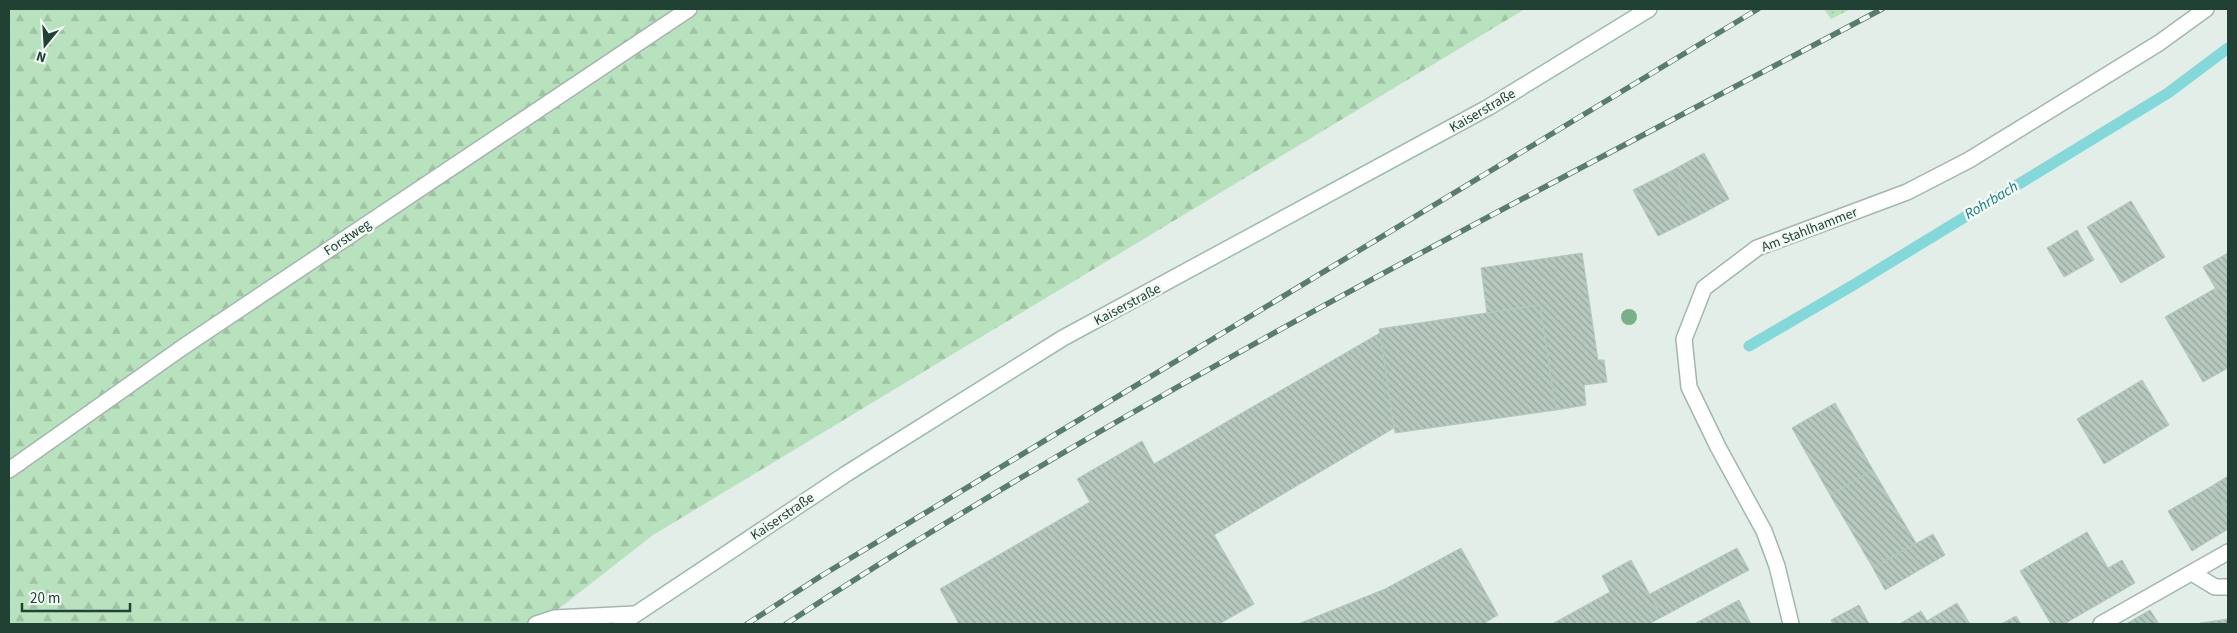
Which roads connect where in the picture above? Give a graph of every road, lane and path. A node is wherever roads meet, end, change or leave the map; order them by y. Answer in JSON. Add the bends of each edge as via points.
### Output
{"nodes":[{"id":1,"x":689,"y":9,"type":"edge"},
{"id":2,"x":1649,"y":9,"type":"edge"},
{"id":3,"x":2206,"y":9,"type":"edge"},
{"id":4,"x":9,"y":470,"type":"edge"},
{"id":5,"x":2228,"y":552,"type":"edge"},
{"id":6,"x":2192,"y":573,"type":"junction"},
{"id":7,"x":2228,"y":587,"type":"edge"},
{"id":8,"x":635,"y":614,"type":"junction"},
{"id":9,"x":536,"y":624,"type":"edge"},
{"id":10,"x":621,"y":624,"type":"edge"},
{"id":11,"x":1791,"y":624,"type":"edge"},
{"id":12,"x":2101,"y":624,"type":"edge"}],
"edges":[{"from":1,"to":4,"type":"street","name":"Forstweg","via":[[182,347]]},
{"from":2,"to":8,"type":"street","name":"Kaiserstraße","via":[[1489,107],[1063,338],[846,474]]},
{"from":3,"to":11,"type":"street","name":"Am Stahlhammer","via":[[2159,43],[1969,160],[1907,192],[1757,248],[1704,288],[1684,339],[1689,387],[1764,531],[1777,566]]},
{"from":5,"to":6,"type":"street"},
{"from":6,"to":7,"type":"street","via":[[2215,587]]},
{"from":6,"to":12,"type":"street"},
{"from":8,"to":9,"type":"street","via":[[554,618]]},
{"from":8,"to":10,"type":"street","name":"Kaiserstraße"}]}
